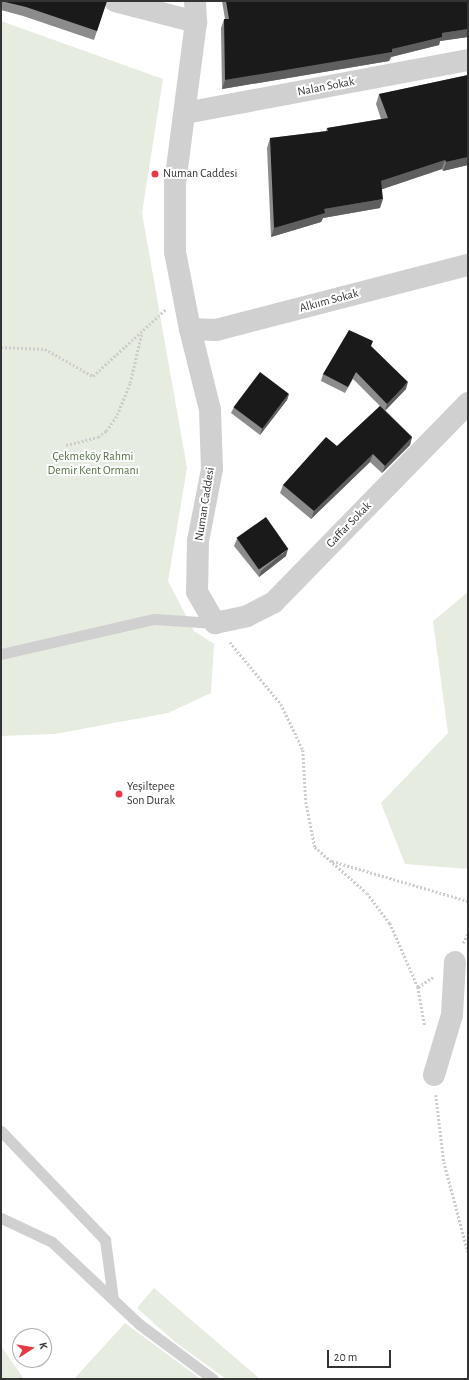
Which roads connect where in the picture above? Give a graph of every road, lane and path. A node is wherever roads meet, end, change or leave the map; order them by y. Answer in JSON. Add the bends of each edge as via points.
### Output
{"nodes":[{"id":1,"x":115,"y":1,"type":"edge"},
{"id":2,"x":196,"y":11,"type":"edge"},
{"id":3,"x":468,"y":60,"type":"edge"},
{"id":4,"x":184,"y":113,"type":"junction"},
{"id":5,"x":468,"y":265,"type":"edge"},
{"id":6,"x":183,"y":294,"type":"junction"},
{"id":7,"x":190,"y":329,"type":"junction"},
{"id":8,"x":142,"y":331,"type":"junction"},
{"id":9,"x":1,"y":347,"type":"edge"},
{"id":10,"x":468,"y":403,"type":"edge"},
{"id":11,"x":66,"y":445,"type":"dead end"},
{"id":12,"x":214,"y":623,"type":"junction"},
{"id":13,"x":1,"y":654,"type":"edge"},
{"id":14,"x":331,"y":861,"type":"junction"},
{"id":15,"x":468,"y":901,"type":"edge"},
{"id":16,"x":455,"y":962,"type":"dead end"},
{"id":17,"x":426,"y":1031,"type":"dead end"},
{"id":18,"x":434,"y":1075,"type":"joint"},
{"id":19,"x":1,"y":1131,"type":"edge"},
{"id":20,"x":1,"y":1218,"type":"edge"},
{"id":21,"x":468,"y":1252,"type":"edge"},
{"id":22,"x":113,"y":1298,"type":"junction"},
{"id":23,"x":213,"y":1379,"type":"edge"}],
"edges":[{"from":1,"to":2,"type":"street"},
{"from":2,"to":4,"type":"street","name":"Numan Caddesi"},
{"from":3,"to":4,"type":"street","name":"Nalan Sokak"},
{"from":4,"to":6,"type":"street","name":"Numan Caddesi","via":[[176,183],[175,252]]},
{"from":5,"to":7,"type":"street","name":"Alkıım Sokak","via":[[216,330]]},
{"from":6,"to":7,"type":"street","name":"Numan Caddesi"},
{"from":6,"to":8,"type":"path"},
{"from":7,"to":12,"type":"street","name":"Numan Caddesi","via":[[210,410],[212,469],[198,541],[197,592]]},
{"from":8,"to":9,"type":"path","via":[[93,376],[46,349]]},
{"from":8,"to":11,"type":"path","via":[[130,382],[117,415],[106,431],[98,437]]},
{"from":10,"to":12,"type":"street","name":"Gaffar Sokak","via":[[274,602],[247,616]]},
{"from":12,"to":13,"type":"lane","via":[[154,619]]},
{"from":12,"to":14,"type":"path","via":[[281,704],[303,750],[306,802],[315,847]]},
{"from":14,"to":15,"type":"path"},
{"from":14,"to":17,"type":"path","via":[[366,893],[390,923],[418,987]]},
{"from":16,"to":18,"type":"street","via":[[452,1015]]},
{"from":18,"to":21,"type":"path","via":[[444,1162]]},
{"from":19,"to":22,"type":"lane","via":[[105,1240]]},
{"from":20,"to":22,"type":"lane","via":[[52,1242]]},
{"from":22,"to":23,"type":"lane","via":[[139,1324]]}]}
